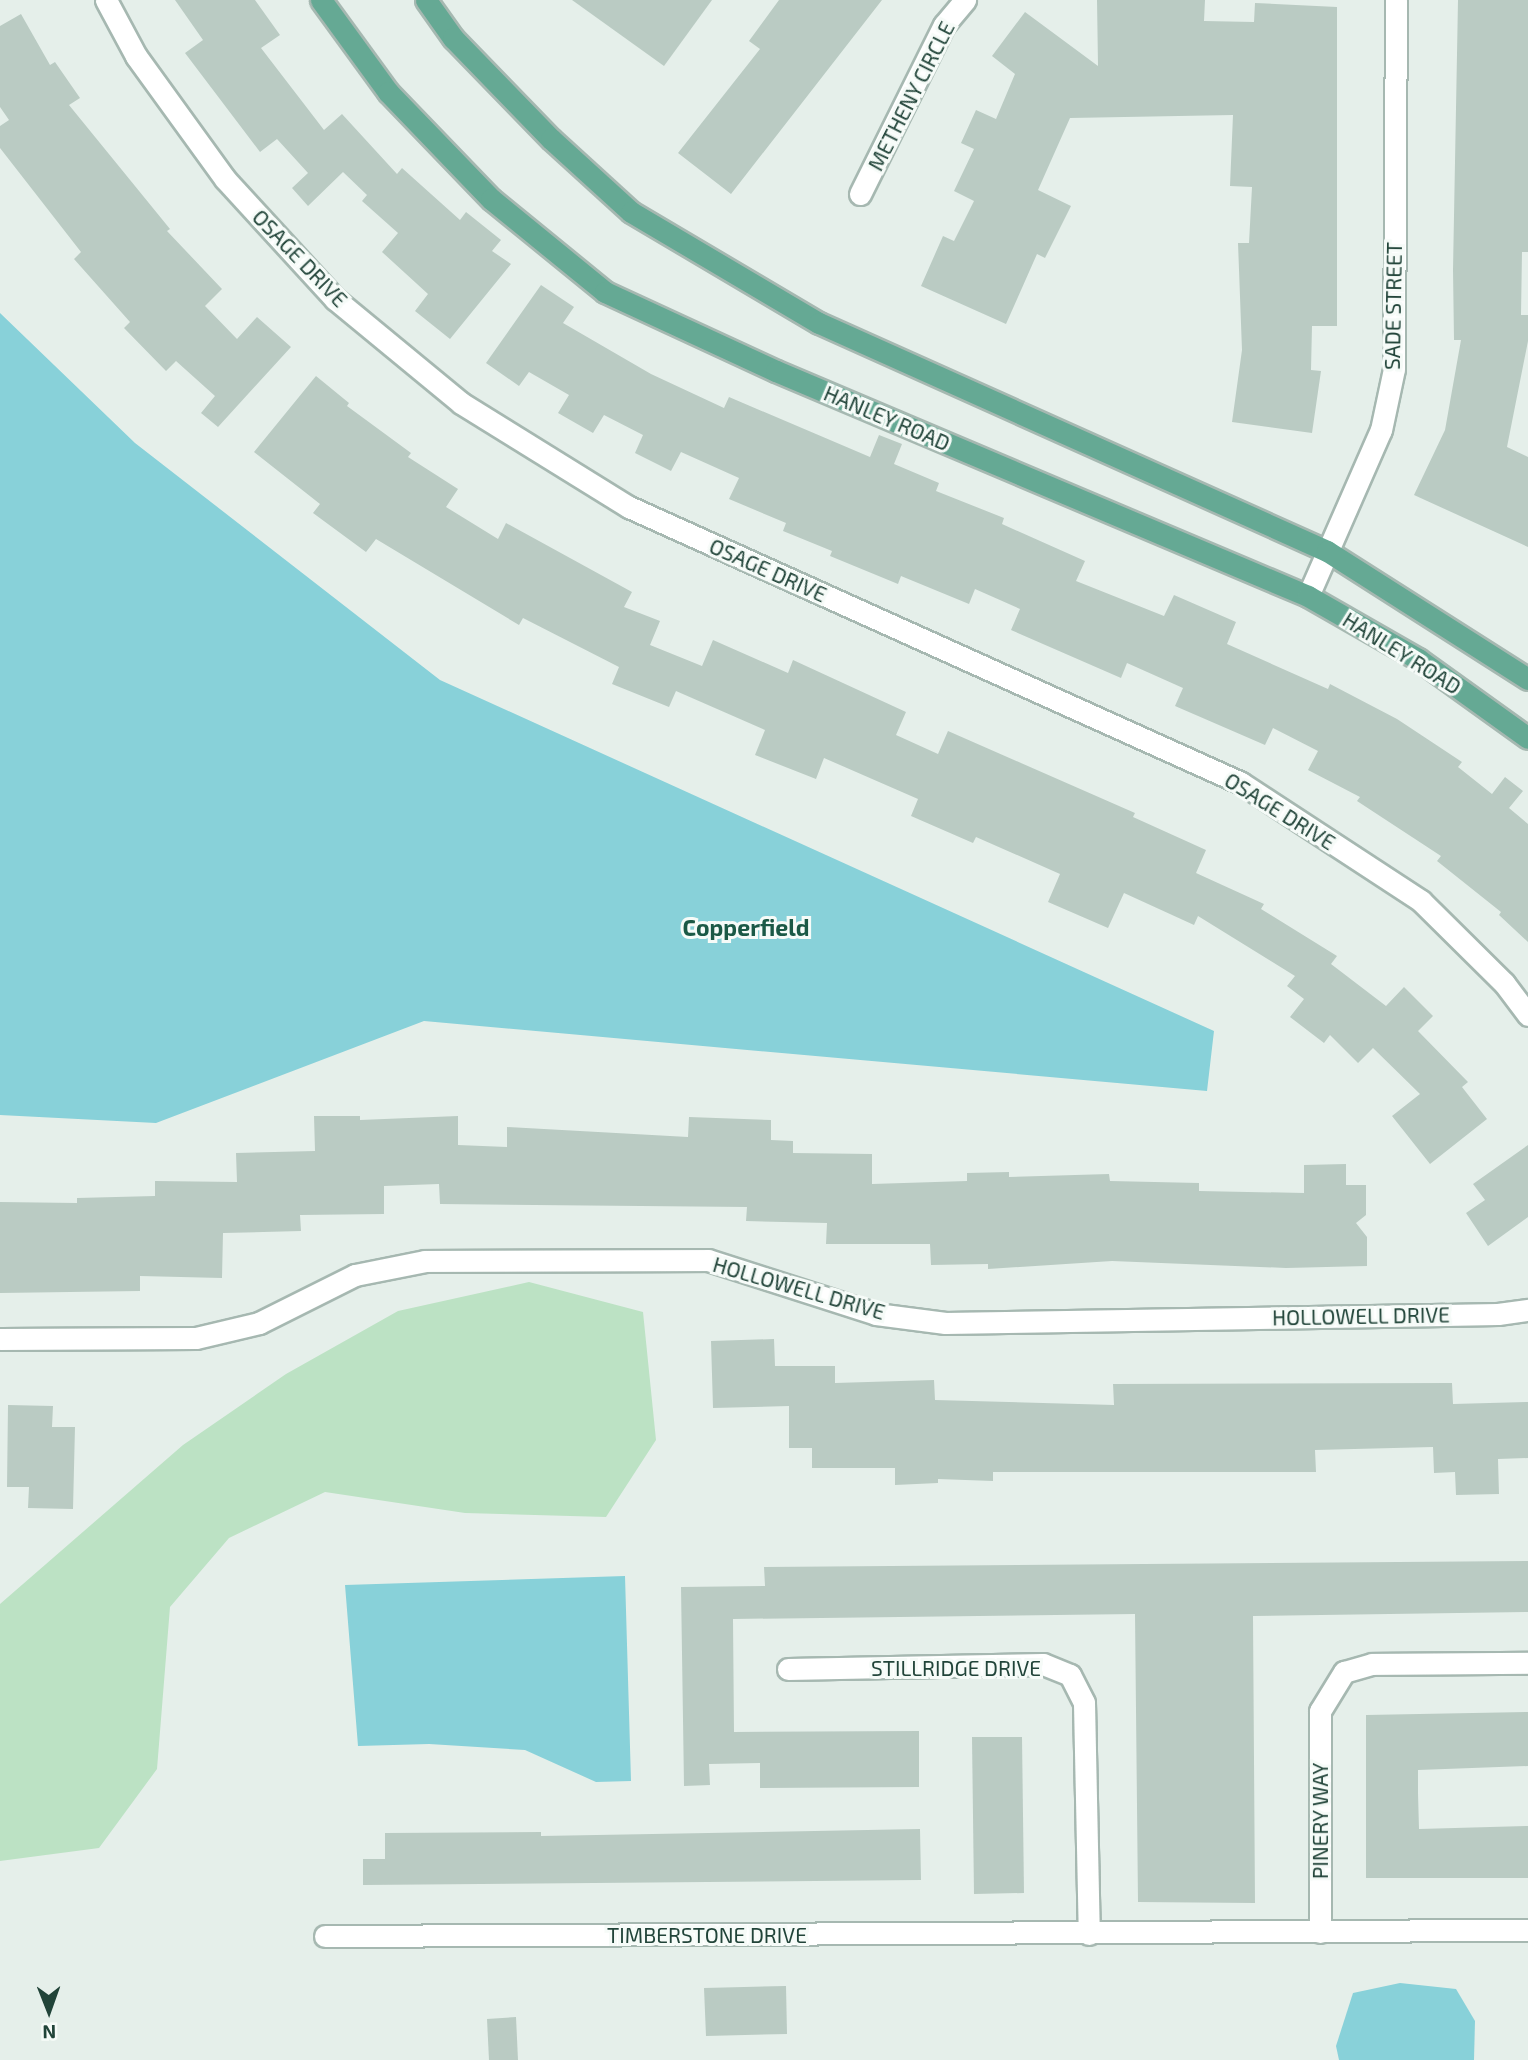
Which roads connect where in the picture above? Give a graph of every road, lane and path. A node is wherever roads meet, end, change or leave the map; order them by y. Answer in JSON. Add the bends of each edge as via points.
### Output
{"nodes":[{"id":1,"x":106,"y":0,"type":"edge"},
{"id":2,"x":320,"y":0,"type":"edge"},
{"id":3,"x":426,"y":0,"type":"edge"},
{"id":4,"x":965,"y":0,"type":"edge"},
{"id":5,"x":1396,"y":0,"type":"edge"},
{"id":6,"x":860,"y":194,"type":"dead end"},
{"id":7,"x":1327,"y":551,"type":"junction"},
{"id":8,"x":1308,"y":596,"type":"junction"},
{"id":9,"x":1528,"y":679,"type":"edge"},
{"id":10,"x":1528,"y":738,"type":"edge"},
{"id":11,"x":1528,"y":1016,"type":"edge"},
{"id":12,"x":1528,"y":1310,"type":"edge"},
{"id":13,"x":0,"y":1339,"type":"edge"},
{"id":14,"x":1528,"y":1663,"type":"edge"},
{"id":15,"x":788,"y":1669,"type":"dead end"},
{"id":16,"x":1528,"y":1930,"type":"edge"},
{"id":17,"x":1320,"y":1932,"type":"junction"},
{"id":18,"x":1089,"y":1934,"type":"junction"},
{"id":19,"x":325,"y":1936,"type":"dead end"}],
"edges":[{"from":1,"to":11,"type":"street","name":"OSAGE DRIVE","via":[[136,56],[225,179],[335,299],[461,403],[629,507],[1241,783],[1421,901],[1504,983]]},
{"from":2,"to":8,"type":"main road","name":"HANLEY ROAD","via":[[388,92],[491,199],[605,292],[776,371]]},
{"from":3,"to":7,"type":"main road","via":[[453,38],[551,139],[631,212],[819,323]]},
{"from":4,"to":6,"type":"street","name":"METHENY CIRCLE","via":[[944,25]]},
{"from":5,"to":7,"type":"street","name":"SADE STREET","via":[[1394,369],[1381,430]]},
{"from":7,"to":8,"type":"street","name":"SADE STREET"},
{"from":7,"to":9,"type":"main road"},
{"from":8,"to":10,"type":"main road","name":"HANLEY ROAD","via":[[1418,659]]},
{"from":12,"to":13,"type":"street","name":"HOLLOWELL DRIVE","via":[[945,1323],[876,1314],[708,1260],[425,1261],[355,1275],[259,1322],[195,1338]]},
{"from":14,"to":17,"type":"street","name":"PINERY WAY","via":[[1373,1664],[1344,1672],[1320,1711]]},
{"from":15,"to":18,"type":"street","name":"STILLRIDGE DRIVE","via":[[1043,1664],[1070,1675],[1084,1703]]},
{"from":16,"to":17,"type":"street"},
{"from":17,"to":18,"type":"street"},
{"from":18,"to":19,"type":"street","name":"TIMBERSTONE DRIVE"}]}
